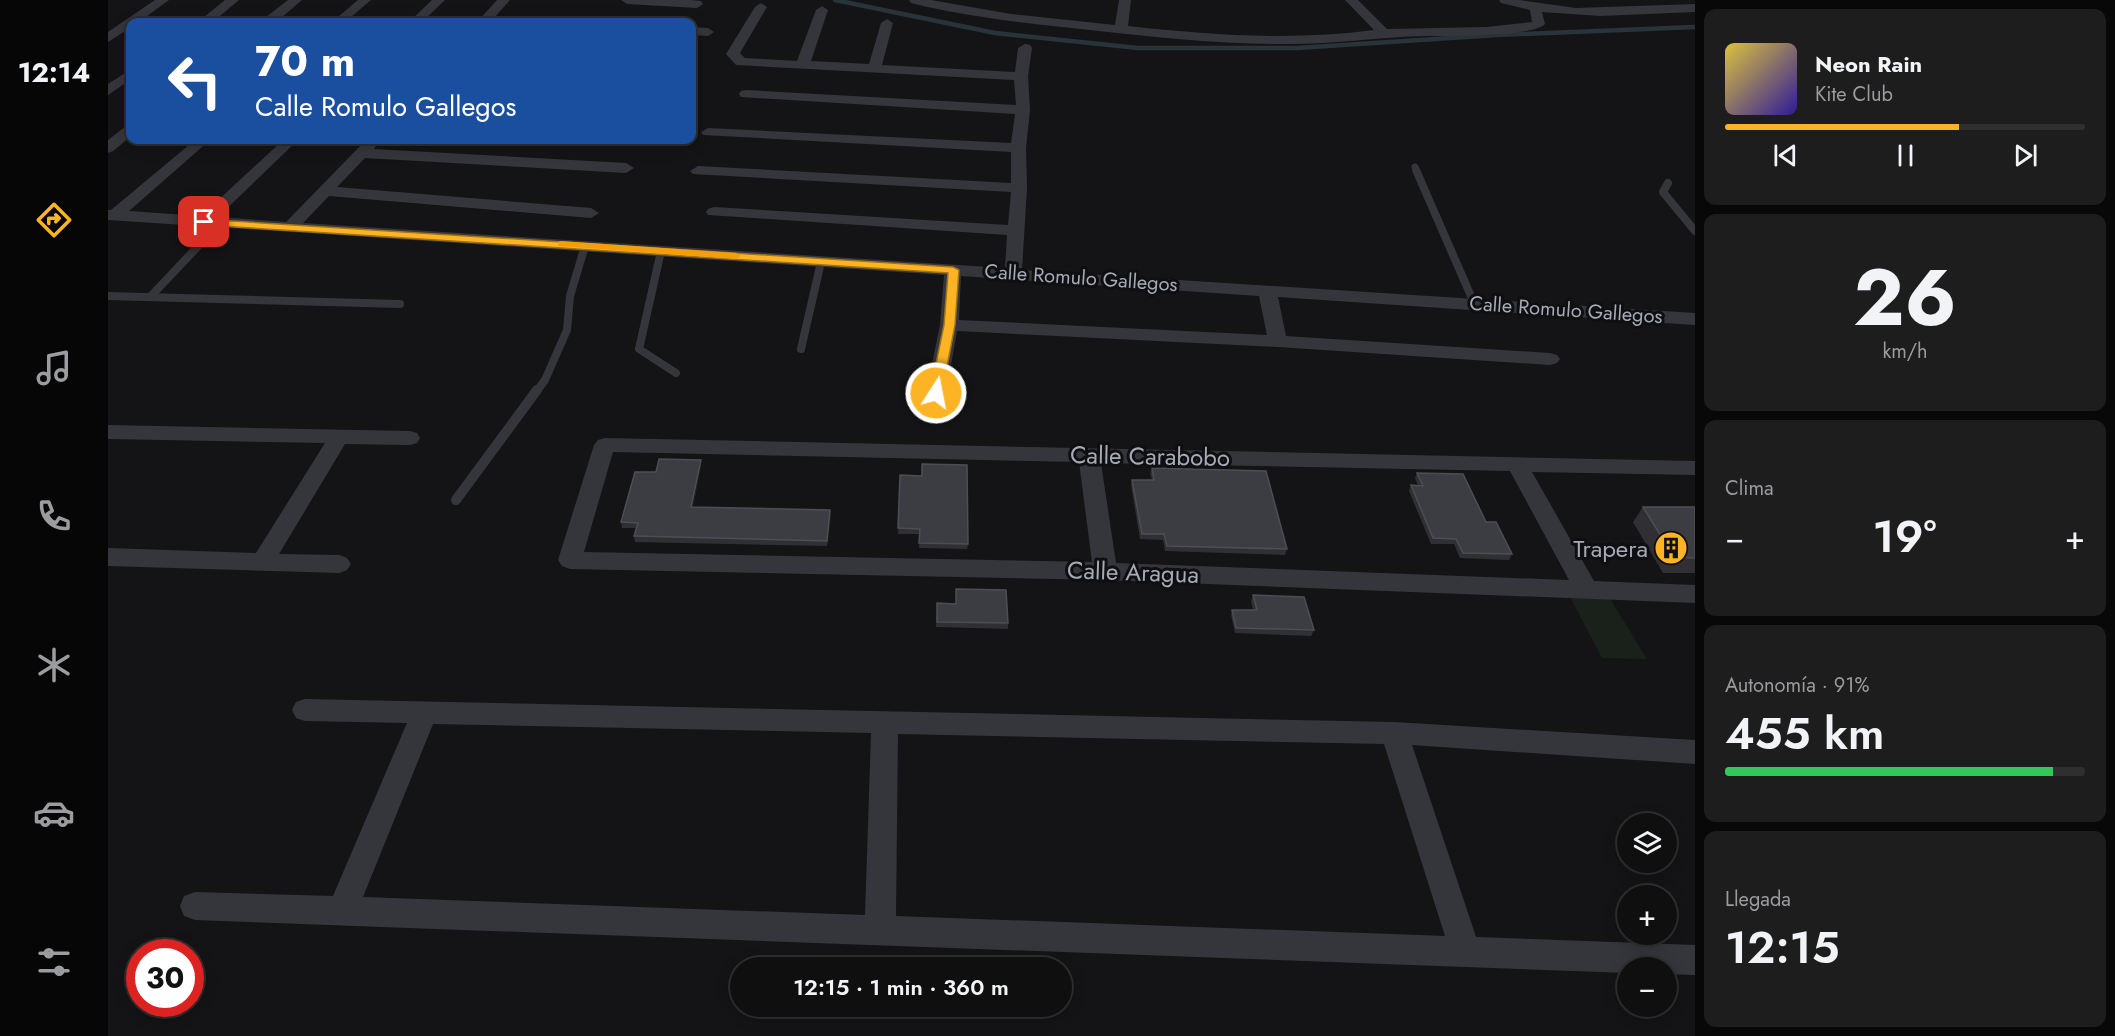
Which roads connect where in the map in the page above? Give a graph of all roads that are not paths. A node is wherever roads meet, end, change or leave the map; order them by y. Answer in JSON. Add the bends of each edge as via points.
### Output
{"nodes":[{"id":1,"x":163,"y":0,"type":"edge"},
{"id":2,"x":233,"y":0,"type":"edge"},
{"id":3,"x":296,"y":0,"type":"edge"},
{"id":4,"x":365,"y":0,"type":"edge"},
{"id":5,"x":439,"y":0,"type":"edge"},
{"id":6,"x":504,"y":0,"type":"edge"},
{"id":7,"x":627,"y":0,"type":"edge"},
{"id":8,"x":642,"y":0,"type":"edge"},
{"id":9,"x":915,"y":0,"type":"edge"},
{"id":10,"x":1125,"y":0,"type":"edge"},
{"id":11,"x":1351,"y":0,"type":"edge"},
{"id":12,"x":1505,"y":0,"type":"edge"},
{"id":13,"x":697,"y":4,"type":"dead end"},
{"id":14,"x":761,"y":7,"type":"dead end"},
{"id":15,"x":1535,"y":8,"type":"junction"},
{"id":16,"x":1695,"y":8,"type":"edge"},
{"id":17,"x":822,"y":10,"type":"dead end"},
{"id":18,"x":137,"y":18,"type":"edge"},
{"id":19,"x":209,"y":18,"type":"edge"},
{"id":20,"x":273,"y":18,"type":"edge"},
{"id":21,"x":343,"y":18,"type":"edge"},
{"id":22,"x":419,"y":18,"type":"edge"},
{"id":23,"x":488,"y":18,"type":"edge"},
{"id":24,"x":887,"y":23,"type":"dead end"},
{"id":25,"x":126,"y":26,"type":"edge"},
{"id":26,"x":1121,"y":30,"type":"junction"},
{"id":27,"x":696,"y":31,"type":"edge"},
{"id":28,"x":708,"y":32,"type":"dead end"},
{"id":29,"x":1384,"y":33,"type":"junction"},
{"id":30,"x":108,"y":38,"type":"edge"},
{"id":31,"x":1026,"y":48,"type":"dead end"},
{"id":32,"x":803,"y":64,"type":"junction"},
{"id":33,"x":875,"y":67,"type":"junction"},
{"id":34,"x":1021,"y":76,"type":"junction"},
{"id":35,"x":126,"y":78,"type":"edge"},
{"id":36,"x":108,"y":91,"type":"edge"},
{"id":37,"x":746,"y":94,"type":"dead end"},
{"id":38,"x":1023,"y":110,"type":"junction"},
{"id":39,"x":708,"y":132,"type":"dead end"},
{"id":40,"x":126,"y":133,"type":"edge"},
{"id":41,"x":198,"y":144,"type":"edge"},
{"id":42,"x":287,"y":144,"type":"edge"},
{"id":43,"x":371,"y":144,"type":"edge"},
{"id":44,"x":108,"y":148,"type":"edge"},
{"id":45,"x":1018,"y":148,"type":"junction"},
{"id":46,"x":363,"y":153,"type":"junction"},
{"id":47,"x":1415,"y":167,"type":"dead end"},
{"id":48,"x":626,"y":168,"type":"dead end"},
{"id":49,"x":698,"y":171,"type":"dead end"},
{"id":50,"x":1668,"y":183,"type":"dead end"},
{"id":51,"x":1019,"y":188,"type":"junction"},
{"id":52,"x":324,"y":191,"type":"junction"},
{"id":53,"x":714,"y":212,"type":"dead end"},
{"id":54,"x":591,"y":213,"type":"dead end"},
{"id":55,"x":111,"y":215,"type":"edge"},
{"id":56,"x":213,"y":222,"type":"junction"},
{"id":57,"x":290,"y":227,"type":"junction"},
{"id":58,"x":1016,"y":231,"type":"junction"},
{"id":59,"x":1695,"y":231,"type":"edge"},
{"id":60,"x":585,"y":246,"type":"junction"},
{"id":61,"x":661,"y":251,"type":"junction"},
{"id":62,"x":821,"y":262,"type":"junction"},
{"id":63,"x":953,"y":270,"type":"junction"},
{"id":64,"x":1012,"y":274,"type":"junction"},
{"id":65,"x":1267,"y":290,"type":"junction"},
{"id":66,"x":108,"y":296,"type":"edge"},
{"id":67,"x":150,"y":297,"type":"junction"},
{"id":68,"x":1474,"y":303,"type":"junction"},
{"id":69,"x":400,"y":304,"type":"dead end"},
{"id":70,"x":1692,"y":322,"type":"edge"},
{"id":71,"x":949,"y":325,"type":"junction"},
{"id":72,"x":1278,"y":341,"type":"junction"},
{"id":73,"x":801,"y":349,"type":"dead end"},
{"id":74,"x":1550,"y":359,"type":"dead end"},
{"id":75,"x":676,"y":373,"type":"dead end"},
{"id":76,"x":936,"y":393,"type":"dead end"},
{"id":77,"x":108,"y":432,"type":"edge"},
{"id":78,"x":339,"y":437,"type":"junction"},
{"id":79,"x":410,"y":438,"type":"dead end"},
{"id":80,"x":1089,"y":455,"type":"junction"},
{"id":81,"x":1518,"y":464,"type":"junction"},
{"id":82,"x":1695,"y":468,"type":"edge"},
{"id":83,"x":456,"y":500,"type":"dead end"},
{"id":84,"x":108,"y":557,"type":"edge"},
{"id":85,"x":570,"y":560,"type":"joint"},
{"id":86,"x":263,"y":561,"type":"junction"},
{"id":87,"x":339,"y":564,"type":"dead end"},
{"id":88,"x":1106,"y":571,"type":"junction"},
{"id":89,"x":1587,"y":589,"type":"junction"},
{"id":90,"x":1695,"y":594,"type":"edge"},
{"id":91,"x":305,"y":710,"type":"dead end"},
{"id":92,"x":425,"y":712,"type":"junction"},
{"id":93,"x":885,"y":722,"type":"junction"},
{"id":94,"x":1394,"y":733,"type":"junction"},
{"id":95,"x":1695,"y":752,"type":"edge"},
{"id":96,"x":195,"y":906,"type":"dead end"},
{"id":97,"x":342,"y":911,"type":"junction"},
{"id":98,"x":880,"y":931,"type":"junction"},
{"id":99,"x":1466,"y":952,"type":"junction"},
{"id":100,"x":1695,"y":960,"type":"edge"}],
"edges":[{"from":1,"to":18,"type":"street"},
{"from":2,"to":19,"type":"street"},
{"from":3,"to":20,"type":"street"},
{"from":4,"to":21,"type":"street"},
{"from":5,"to":22,"type":"street"},
{"from":6,"to":23,"type":"street"},
{"from":7,"to":8,"type":"street"},
{"from":8,"to":13,"type":"street"},
{"from":9,"to":26,"type":"street"},
{"from":10,"to":26,"type":"street"},
{"from":11,"to":29,"type":"street"},
{"from":12,"to":15,"type":"street"},
{"from":14,"to":32,"type":"street","via":[[734,58],[741,62]]},
{"from":15,"to":16,"type":"street","via":[[1582,12]]},
{"from":15,"to":29,"type":"street","via":[[1539,24],[1535,27]]},
{"from":17,"to":32,"type":"street"},
{"from":24,"to":33,"type":"street"},
{"from":25,"to":30,"type":"street"},
{"from":26,"to":29,"type":"street","via":[[1265,40]]},
{"from":27,"to":28,"type":"street"},
{"from":31,"to":34,"type":"street"},
{"from":32,"to":33,"type":"street"},
{"from":33,"to":34,"type":"street","via":[[951,67]]},
{"from":34,"to":38,"type":"street"},
{"from":35,"to":36,"type":"street"},
{"from":37,"to":38,"type":"street"},
{"from":38,"to":45,"type":"street"},
{"from":39,"to":45,"type":"street"},
{"from":40,"to":44,"type":"street"},
{"from":41,"to":55,"type":"street"},
{"from":42,"to":56,"type":"street"},
{"from":43,"to":46,"type":"street"},
{"from":45,"to":51,"type":"street"},
{"from":46,"to":48,"type":"street"},
{"from":46,"to":52,"type":"street"},
{"from":47,"to":68,"type":"lane"},
{"from":49,"to":51,"type":"street"},
{"from":50,"to":59,"type":"lane","via":[[1663,192]]},
{"from":51,"to":58,"type":"street"},
{"from":52,"to":54,"type":"street"},
{"from":52,"to":57,"type":"street"},
{"from":53,"to":58,"type":"street"},
{"from":55,"to":56,"type":"street","name":"Calle Romulo Gallegos"},
{"from":56,"to":57,"type":"street","name":"Calle Romulo Gallegos"},
{"from":56,"to":67,"type":"lane"},
{"from":57,"to":60,"type":"street","name":"Calle Romulo Gallegos"},
{"from":58,"to":64,"type":"street"},
{"from":60,"to":61,"type":"street","name":"Calle Romulo Gallegos"},
{"from":60,"to":83,"type":"lane","via":[[570,296],[567,330],[545,380]]},
{"from":61,"to":62,"type":"street","name":"Calle Romulo Gallegos"},
{"from":61,"to":75,"type":"lane","via":[[659,275],[644,317],[639,349]]},
{"from":62,"to":63,"type":"street","name":"Calle Romulo Gallegos"},
{"from":62,"to":73,"type":"lane"},
{"from":63,"to":64,"type":"street","name":"Calle Romulo Gallegos"},
{"from":63,"to":71,"type":"street"},
{"from":64,"to":65,"type":"street","name":"Calle Romulo Gallegos"},
{"from":65,"to":68,"type":"street","name":"Calle Romulo Gallegos"},
{"from":65,"to":72,"type":"street"},
{"from":66,"to":67,"type":"lane"},
{"from":67,"to":69,"type":"lane"},
{"from":68,"to":70,"type":"street","name":"Calle Romulo Gallegos"},
{"from":71,"to":72,"type":"street"},
{"from":71,"to":76,"type":"street"},
{"from":72,"to":74,"type":"street"},
{"from":77,"to":78,"type":"street"},
{"from":78,"to":79,"type":"street"},
{"from":78,"to":86,"type":"street"},
{"from":80,"to":81,"type":"street","name":"Calle Carabobo"},
{"from":80,"to":85,"type":"street","name":"Calle Carabobo","via":[[605,445]]},
{"from":80,"to":88,"type":"street"},
{"from":81,"to":82,"type":"street","name":"Calle Carabobo"},
{"from":81,"to":89,"type":"street"},
{"from":84,"to":86,"type":"street"},
{"from":85,"to":88,"type":"street","name":"Calle Aragua"},
{"from":86,"to":87,"type":"street"},
{"from":88,"to":89,"type":"street","name":"Calle Aragua"},
{"from":89,"to":90,"type":"street","name":"Calle Aragua"},
{"from":91,"to":92,"type":"street"},
{"from":92,"to":93,"type":"street"},
{"from":92,"to":97,"type":"street"},
{"from":93,"to":94,"type":"street"},
{"from":93,"to":98,"type":"street"},
{"from":94,"to":95,"type":"street"},
{"from":94,"to":99,"type":"street"},
{"from":96,"to":97,"type":"street"},
{"from":97,"to":98,"type":"street"},
{"from":98,"to":99,"type":"street"},
{"from":99,"to":100,"type":"street"}]}
